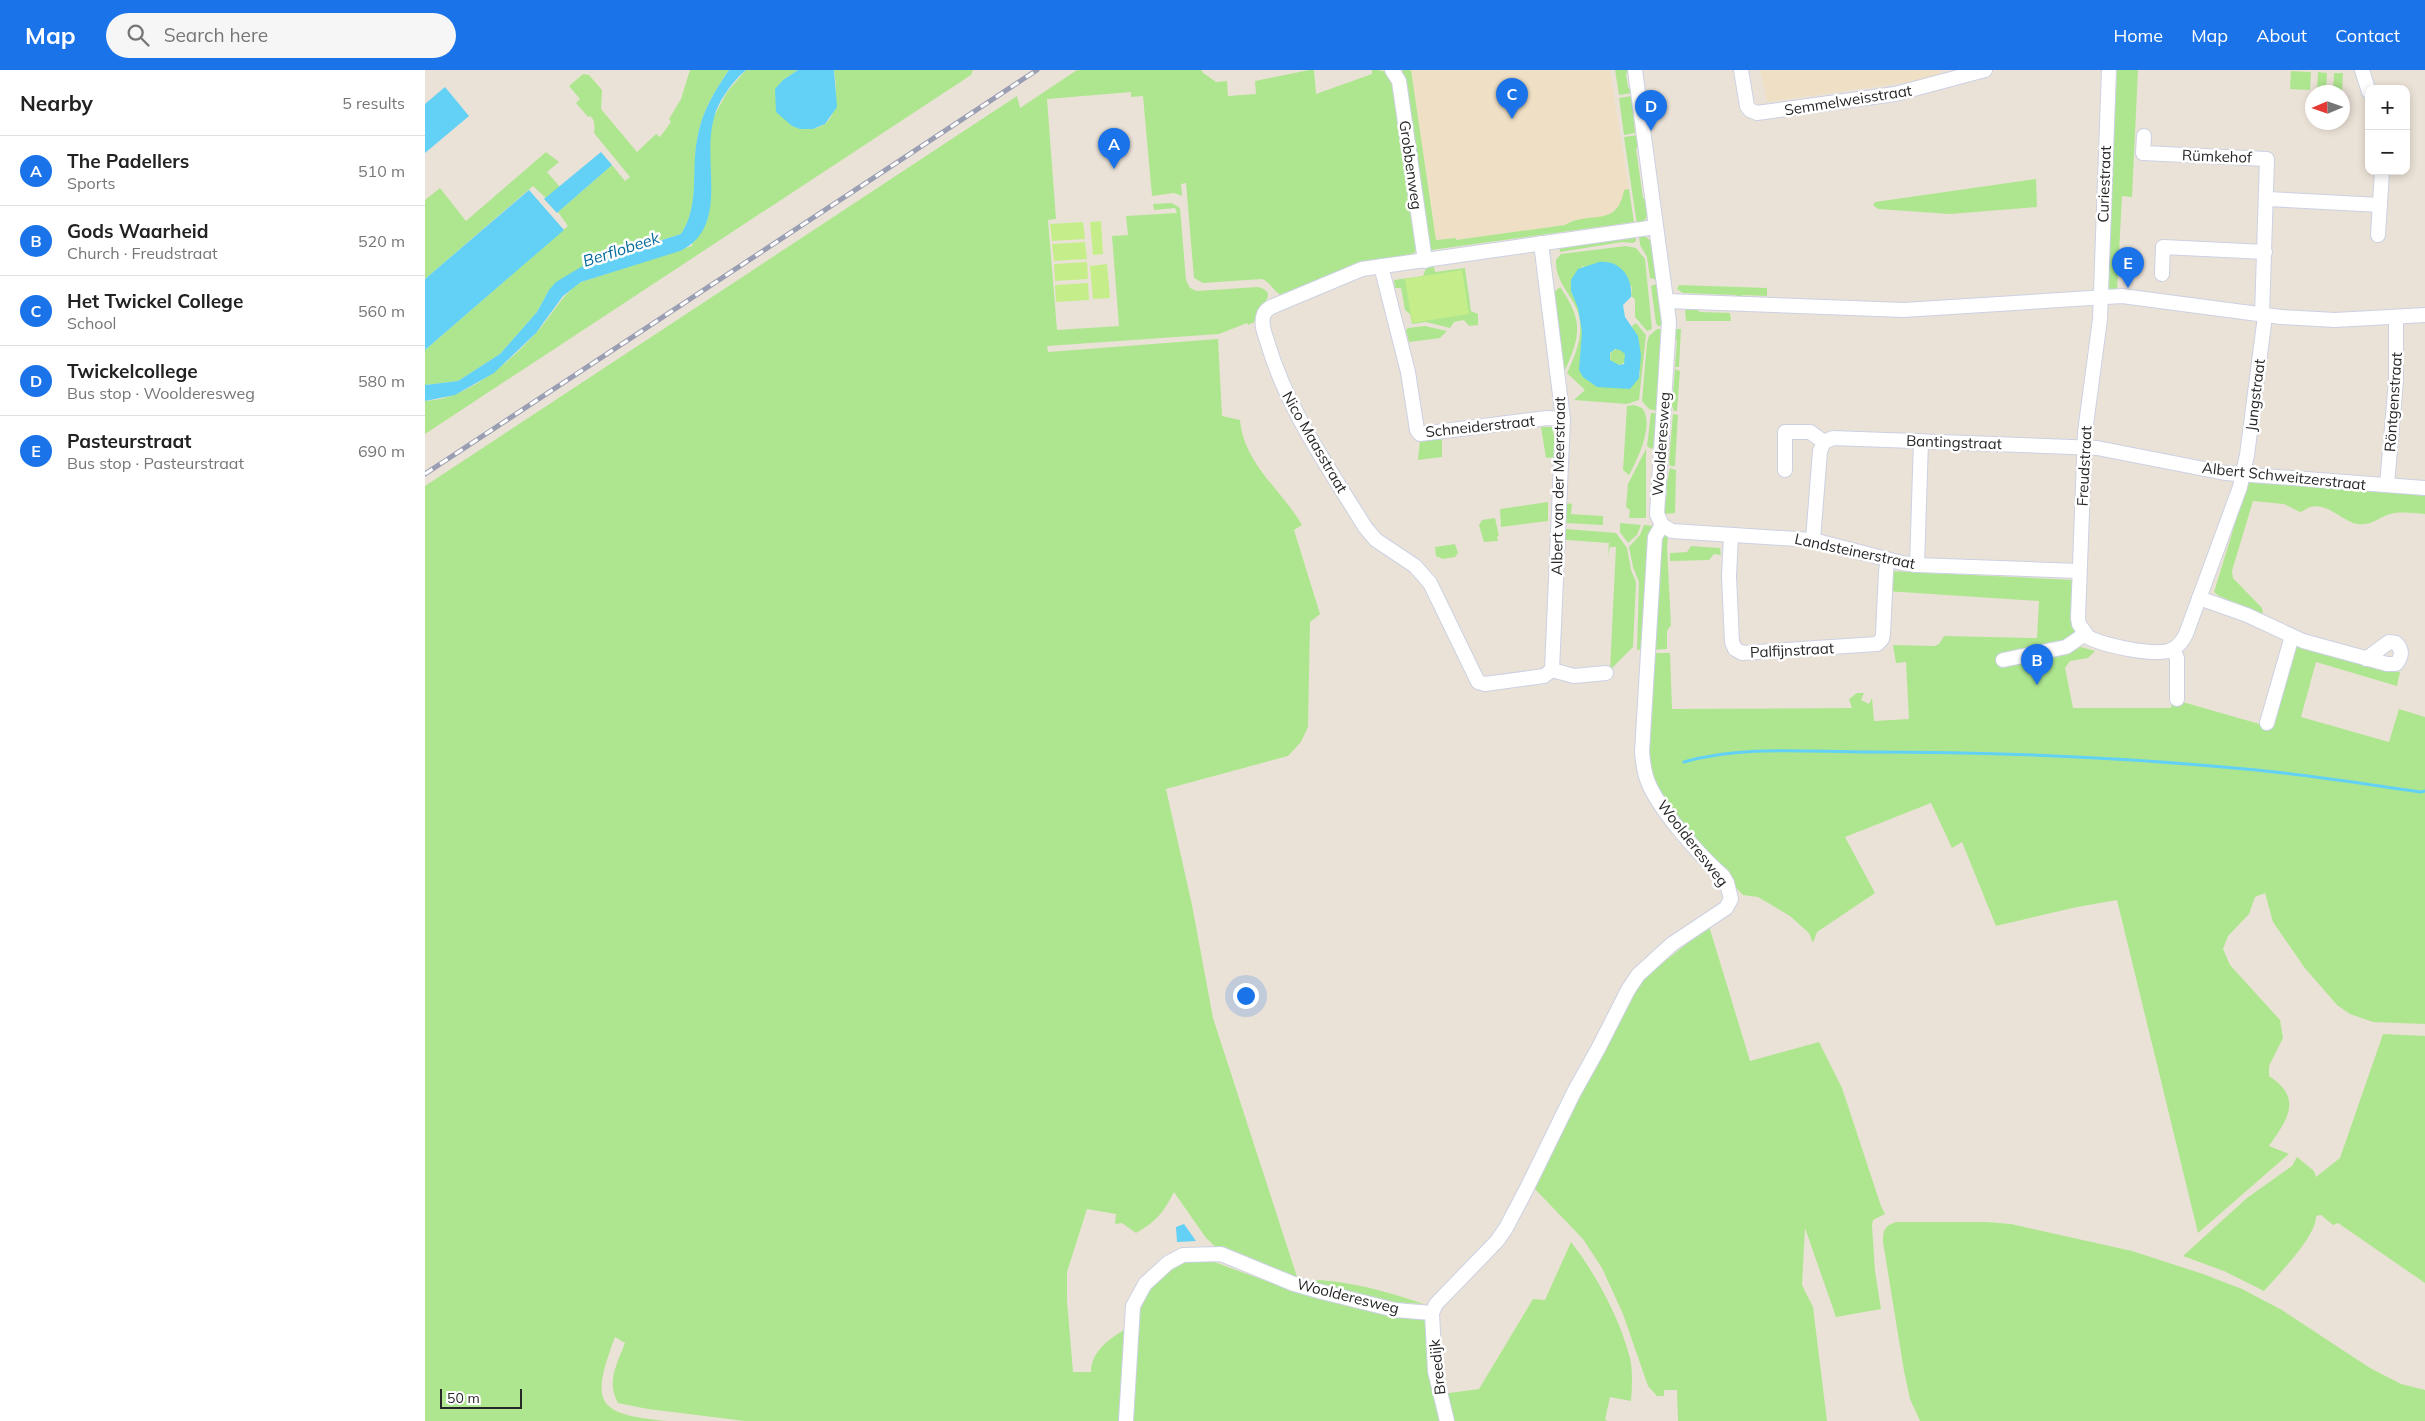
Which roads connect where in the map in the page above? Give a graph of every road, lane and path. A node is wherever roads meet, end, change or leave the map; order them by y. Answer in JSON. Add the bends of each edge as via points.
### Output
{"nodes":[{"id":1,"x":1392,"y":70,"type":"edge"},
{"id":2,"x":1635,"y":70,"type":"edge"},
{"id":3,"x":1741,"y":70,"type":"edge"},
{"id":4,"x":1985,"y":70,"type":"edge"},
{"id":5,"x":2109,"y":70,"type":"edge"},
{"id":6,"x":2362,"y":70,"type":"edge"},
{"id":7,"x":2367,"y":85,"type":"edge"},
{"id":8,"x":2143,"y":136,"type":"dead end"},
{"id":9,"x":2382,"y":175,"type":"edge"},
{"id":10,"x":2267,"y":199,"type":"junction"},
{"id":11,"x":2380,"y":204,"type":"junction"},
{"id":12,"x":1657,"y":227,"type":"junction"},
{"id":13,"x":2379,"y":234,"type":"dead end"},
{"id":14,"x":1541,"y":243,"type":"junction"},
{"id":15,"x":2265,"y":252,"type":"junction"},
{"id":16,"x":1425,"y":261,"type":"junction"},
{"id":17,"x":1381,"y":266,"type":"junction"},
{"id":18,"x":2162,"y":274,"type":"dead end"},
{"id":19,"x":2100,"y":297,"type":"junction"},
{"id":20,"x":1667,"y":301,"type":"junction"},
{"id":21,"x":2425,"y":315,"type":"edge"},
{"id":22,"x":2263,"y":316,"type":"junction"},
{"id":23,"x":2396,"y":318,"type":"junction"},
{"id":24,"x":1563,"y":419,"type":"junction"},
{"id":25,"x":1921,"y":441,"type":"junction"},
{"id":26,"x":1824,"y":442,"type":"junction"},
{"id":27,"x":2085,"y":447,"type":"junction"},
{"id":28,"x":1785,"y":470,"type":"dead end"},
{"id":29,"x":2242,"y":474,"type":"junction"},
{"id":30,"x":2387,"y":485,"type":"junction"},
{"id":31,"x":2425,"y":488,"type":"edge"},
{"id":32,"x":1662,"y":525,"type":"junction"},
{"id":33,"x":1731,"y":535,"type":"junction"},
{"id":34,"x":1813,"y":540,"type":"junction"},
{"id":35,"x":1888,"y":560,"type":"junction"},
{"id":36,"x":1917,"y":565,"type":"junction"},
{"id":37,"x":2079,"y":571,"type":"junction"},
{"id":38,"x":2199,"y":598,"type":"junction"},
{"id":39,"x":2085,"y":634,"type":"junction"},
{"id":40,"x":2292,"y":636,"type":"junction"},
{"id":41,"x":2173,"y":649,"type":"junction"},
{"id":42,"x":2366,"y":659,"type":"dead end"},
{"id":43,"x":2003,"y":660,"type":"dead end"},
{"id":44,"x":1552,"y":670,"type":"junction"},
{"id":45,"x":1607,"y":673,"type":"dead end"},
{"id":46,"x":2177,"y":698,"type":"dead end"},
{"id":47,"x":2267,"y":723,"type":"dead end"},
{"id":48,"x":1432,"y":1313,"type":"junction"},
{"id":49,"x":1126,"y":1421,"type":"edge"},
{"id":50,"x":1447,"y":1421,"type":"edge"}],
"edges":[{"from":1,"to":16,"type":"street","name":"Grobbenweg","via":[[1399,81]]},
{"from":2,"to":12,"type":"street","name":"Woolderesweg"},
{"from":3,"to":4,"type":"street","name":"Semmelweisstraat","via":[[1747,106],[1757,113],[1895,94]]},
{"from":5,"to":19,"type":"street","name":"Curiestraat"},
{"from":6,"to":7,"type":"street"},
{"from":8,"to":10,"type":"street","name":"Rümkehof","via":[[2143,153],[2267,159]]},
{"from":9,"to":11,"type":"street"},
{"from":10,"to":11,"type":"street"},
{"from":10,"to":15,"type":"street","name":"Rümkehof"},
{"from":11,"to":13,"type":"street"},
{"from":12,"to":14,"type":"street","name":"Nico Maasstraat"},
{"from":12,"to":20,"type":"street","name":"Woolderesweg"},
{"from":14,"to":16,"type":"street","name":"Nico Maasstraat"},
{"from":14,"to":24,"type":"street","name":"Albert van der Meerstraat"},
{"from":15,"to":18,"type":"street","via":[[2163,247]]},
{"from":15,"to":22,"type":"street","name":"Rümkehof"},
{"from":16,"to":17,"type":"street","name":"Nico Maasstraat"},
{"from":17,"to":24,"type":"street","name":"Schneiderstraat","via":[[1420,434],[1547,418]]},
{"from":17,"to":44,"type":"street","name":"Nico Maasstraat","via":[[1351,272],[1266,310],[1262,323],[1290,403],[1365,527],[1376,540],[1415,566],[1430,583],[1478,682],[1485,684],[1544,676]]},
{"from":19,"to":20,"type":"street","via":[[1904,310]]},
{"from":19,"to":22,"type":"street","via":[[2122,296]]},
{"from":19,"to":27,"type":"street","name":"Freudstraat"},
{"from":20,"to":32,"type":"street","name":"Woolderesweg","via":[[1657,514]]},
{"from":21,"to":23,"type":"street"},
{"from":22,"to":23,"type":"street","via":[[2335,320]]},
{"from":22,"to":29,"type":"street","name":"Jungstraat"},
{"from":23,"to":30,"type":"street","name":"Röntgenstraat"},
{"from":24,"to":44,"type":"street","name":"Albert van der Meerstraat"},
{"from":25,"to":26,"type":"street","name":"Bantingstraat","via":[[1833,438]]},
{"from":25,"to":27,"type":"street","name":"Bantingstraat"},
{"from":25,"to":36,"type":"street"},
{"from":26,"to":28,"type":"street","via":[[1810,432],[1785,432]]},
{"from":26,"to":34,"type":"street","via":[[1820,450]]},
{"from":27,"to":29,"type":"street","name":"Albert Schweitzerstraat"},
{"from":27,"to":37,"type":"street","name":"Freudstraat"},
{"from":29,"to":30,"type":"street","name":"Albert Schweitzerstraat"},
{"from":29,"to":38,"type":"street"},
{"from":30,"to":31,"type":"street","name":"Albert Schweitzerstraat"},
{"from":32,"to":33,"type":"street","name":"Landsteinerstraat","via":[[1672,531]]},
{"from":32,"to":48,"type":"street","name":"Woolderesweg","via":[[1655,537],[1641,752],[1645,774],[1653,793],[1675,823],[1727,882],[1731,899],[1726,908],[1672,944],[1638,975],[1574,1092],[1506,1228]]},
{"from":33,"to":34,"type":"street","name":"Landsteinerstraat"},
{"from":33,"to":35,"type":"street","name":"Palfijnstraat","via":[[1732,642],[1735,650],[1742,653],[1877,644],[1883,634]]},
{"from":34,"to":35,"type":"street","name":"Landsteinerstraat"},
{"from":35,"to":36,"type":"street","name":"Landsteinerstraat"},
{"from":36,"to":37,"type":"street","name":"Landsteinerstraat"},
{"from":37,"to":39,"type":"street","name":"Freudstraat","via":[[2078,618]]},
{"from":38,"to":40,"type":"street"},
{"from":38,"to":41,"type":"street","via":[[2186,634]]},
{"from":39,"to":41,"type":"street","via":[[2093,640],[2153,653]]},
{"from":39,"to":43,"type":"street","via":[[2066,647]]},
{"from":40,"to":42,"type":"street"},
{"from":40,"to":47,"type":"street"},
{"from":41,"to":46,"type":"street","via":[[2177,658]]},
{"from":44,"to":45,"type":"street","via":[[1575,676]]},
{"from":48,"to":49,"type":"street","name":"Woolderesweg","via":[[1395,1310],[1322,1292],[1221,1254],[1183,1255],[1168,1263],[1145,1284],[1133,1306]]},
{"from":48,"to":50,"type":"street","name":"Breedijk","via":[[1435,1371]]}]}
